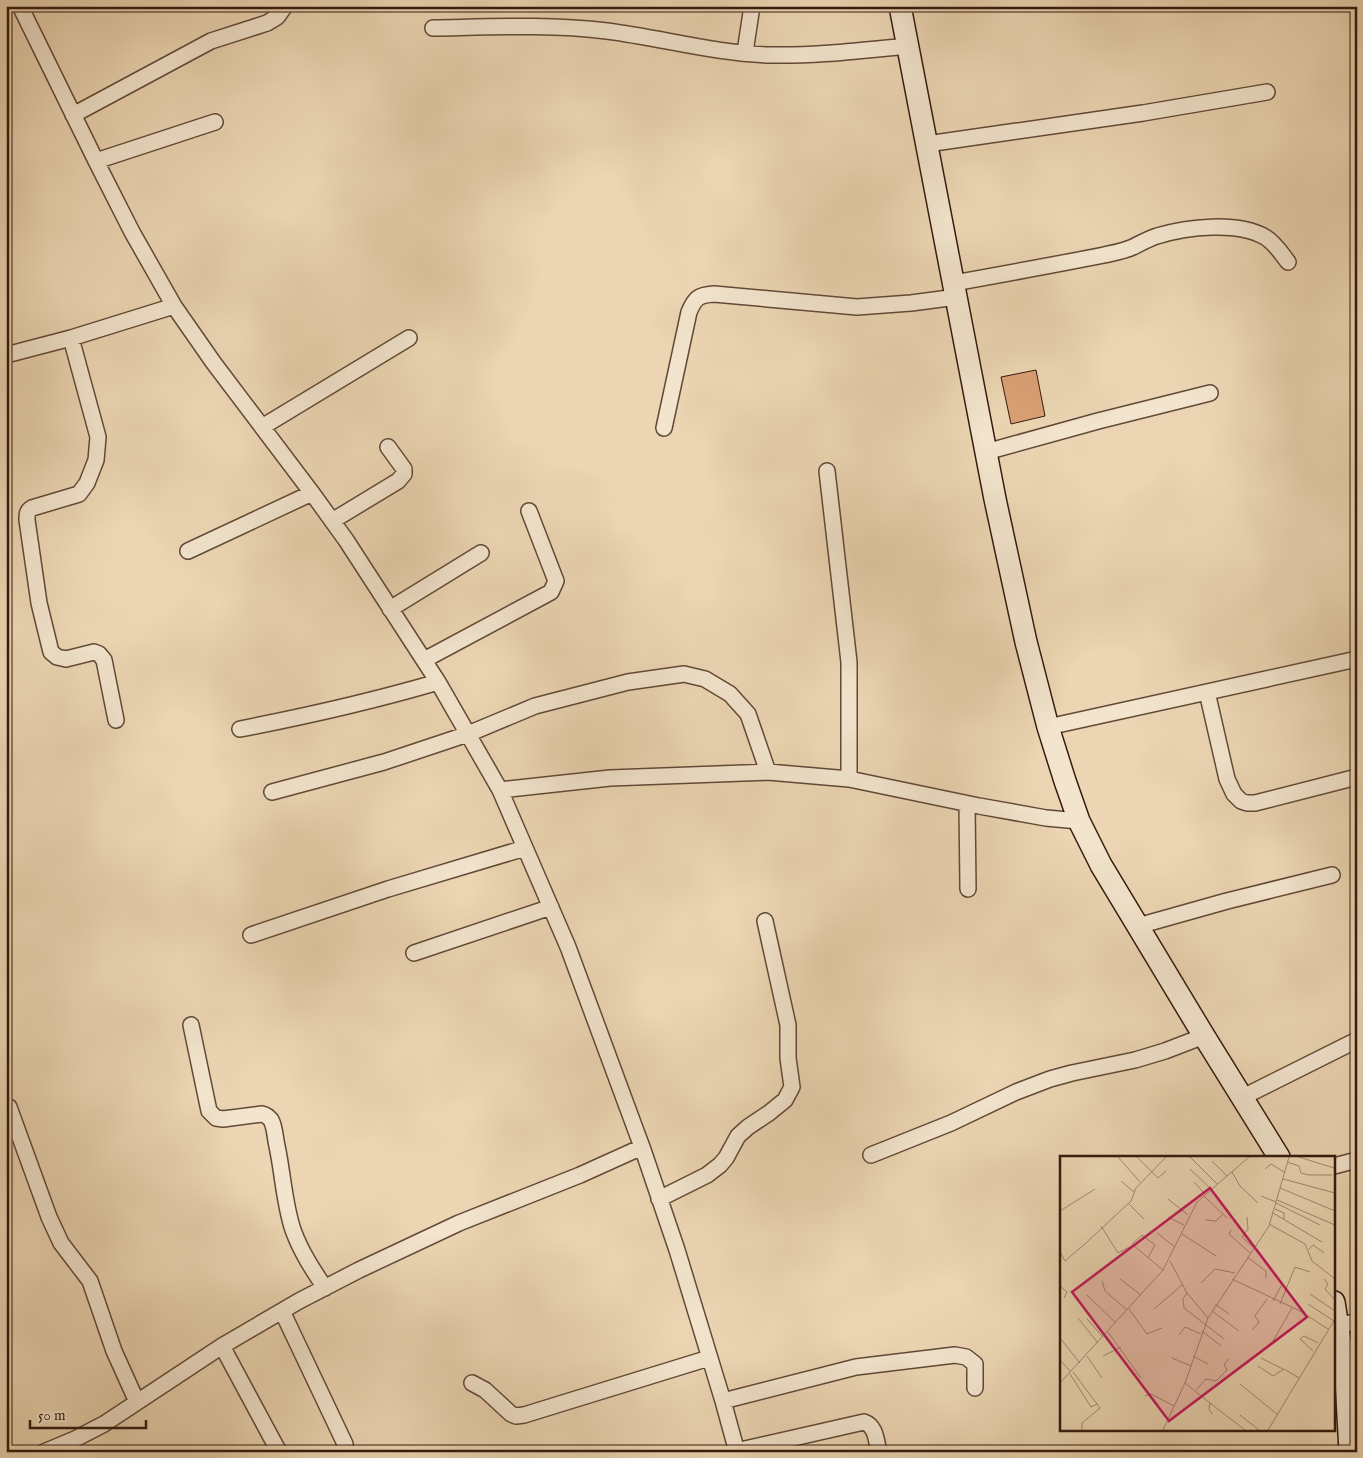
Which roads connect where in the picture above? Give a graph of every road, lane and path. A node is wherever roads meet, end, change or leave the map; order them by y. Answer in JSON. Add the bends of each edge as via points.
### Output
{"nodes":[{"id":1,"x":20,"y":6,"type":"edge"},
{"id":2,"x":285,"y":6,"type":"edge"},
{"id":3,"x":752,"y":6,"type":"edge"},
{"id":4,"x":900,"y":6,"type":"edge"},
{"id":5,"x":433,"y":28,"type":"dead end"},
{"id":6,"x":909,"y":46,"type":"junction"},
{"id":7,"x":745,"y":52,"type":"junction"},
{"id":8,"x":1267,"y":92,"type":"dead end"},
{"id":9,"x":73,"y":115,"type":"junction"},
{"id":10,"x":215,"y":122,"type":"dead end"},
{"id":11,"x":927,"y":144,"type":"junction"},
{"id":12,"x":96,"y":161,"type":"junction"},
{"id":13,"x":1288,"y":262,"type":"dead end"},
{"id":14,"x":955,"y":290,"type":"junction"},
{"id":15,"x":174,"y":306,"type":"junction"},
{"id":16,"x":71,"y":338,"type":"junction"},
{"id":17,"x":409,"y":338,"type":"dead end"},
{"id":18,"x":6,"y":355,"type":"edge"},
{"id":19,"x":1210,"y":393,"type":"dead end"},
{"id":20,"x":262,"y":427,"type":"junction"},
{"id":21,"x":664,"y":428,"type":"dead end"},
{"id":22,"x":388,"y":447,"type":"dead end"},
{"id":23,"x":986,"y":452,"type":"junction"},
{"id":24,"x":827,"y":471,"type":"dead end"},
{"id":25,"x":312,"y":493,"type":"junction"},
{"id":26,"x":530,"y":511,"type":"dead end"},
{"id":27,"x":332,"y":521,"type":"junction"},
{"id":28,"x":188,"y":551,"type":"dead end"},
{"id":29,"x":481,"y":553,"type":"dead end"},
{"id":30,"x":390,"y":609,"type":"junction"},
{"id":31,"x":1357,"y":658,"type":"edge"},
{"id":32,"x":424,"y":660,"type":"junction"},
{"id":33,"x":438,"y":682,"type":"junction"},
{"id":34,"x":1207,"y":692,"type":"junction"},
{"id":35,"x":116,"y":720,"type":"dead end"},
{"id":36,"x":1048,"y":727,"type":"junction"},
{"id":37,"x":240,"y":728,"type":"dead end"},
{"id":38,"x":468,"y":734,"type":"junction"},
{"id":39,"x":768,"y":772,"type":"junction"},
{"id":40,"x":1357,"y":776,"type":"edge"},
{"id":41,"x":849,"y":779,"type":"junction"},
{"id":42,"x":500,"y":790,"type":"junction"},
{"id":43,"x":272,"y":792,"type":"dead end"},
{"id":44,"x":966,"y":804,"type":"junction"},
{"id":45,"x":1079,"y":821,"type":"junction"},
{"id":46,"x":525,"y":848,"type":"junction"},
{"id":47,"x":1332,"y":875,"type":"dead end"},
{"id":48,"x":968,"y":889,"type":"dead end"},
{"id":49,"x":551,"y":907,"type":"junction"},
{"id":50,"x":765,"y":921,"type":"dead end"},
{"id":51,"x":1138,"y":926,"type":"junction"},
{"id":52,"x":251,"y":935,"type":"dead end"},
{"id":53,"x":414,"y":953,"type":"dead end"},
{"id":54,"x":191,"y":1025,"type":"dead end"},
{"id":55,"x":1204,"y":1036,"type":"junction"},
{"id":56,"x":1357,"y":1040,"type":"edge"},
{"id":57,"x":1243,"y":1097,"type":"junction"},
{"id":58,"x":9,"y":1107,"type":"dead end"},
{"id":59,"x":642,"y":1147,"type":"junction"},
{"id":60,"x":871,"y":1155,"type":"dead end"},
{"id":61,"x":1278,"y":1156,"type":"edge"},
{"id":62,"x":1357,"y":1160,"type":"edge"},
{"id":63,"x":1336,"y":1165,"type":"edge"},
{"id":64,"x":660,"y":1199,"type":"junction"},
{"id":65,"x":325,"y":1288,"type":"junction"},
{"id":66,"x":1336,"y":1305,"type":"edge"},
{"id":67,"x":282,"y":1311,"type":"junction"},
{"id":68,"x":1347,"y":1323,"type":"edge"},
{"id":69,"x":222,"y":1346,"type":"junction"},
{"id":70,"x":709,"y":1358,"type":"junction"},
{"id":71,"x":472,"y":1383,"type":"dead end"},
{"id":72,"x":975,"y":1388,"type":"dead end"},
{"id":73,"x":1346,"y":1388,"type":"edge"},
{"id":74,"x":723,"y":1401,"type":"junction"},
{"id":75,"x":137,"y":1402,"type":"junction"},
{"id":76,"x":345,"y":1444,"type":"dead end"},
{"id":77,"x":736,"y":1451,"type":"edge"},
{"id":78,"x":44,"y":1452,"type":"edge"},
{"id":79,"x":279,"y":1452,"type":"edge"},
{"id":80,"x":879,"y":1452,"type":"edge"},
{"id":81,"x":1350,"y":1452,"type":"edge"}],
"edges":[{"from":1,"to":9,"type":"street"},
{"from":2,"to":9,"type":"street","via":[[277,17],[267,23],[211,41]]},
{"from":3,"to":7,"type":"street"},
{"from":4,"to":6,"type":"main road"},
{"from":5,"to":7,"type":"street","via":[[512,26],[606,31]]},
{"from":6,"to":7,"type":"street","via":[[805,54]]},
{"from":6,"to":11,"type":"main road"},
{"from":8,"to":11,"type":"street"},
{"from":9,"to":12,"type":"street"},
{"from":10,"to":12,"type":"street"},
{"from":11,"to":14,"type":"main road"},
{"from":12,"to":15,"type":"street"},
{"from":13,"to":14,"type":"street","via":[[1266,237],[1251,231],[1202,228],[1174,232],[1133,247]]},
{"from":14,"to":21,"type":"street","via":[[911,303],[857,307],[704,295],[693,302],[689,312]]},
{"from":14,"to":23,"type":"main road"},
{"from":15,"to":16,"type":"street"},
{"from":15,"to":20,"type":"street"},
{"from":16,"to":18,"type":"street"},
{"from":16,"to":35,"type":"street","via":[[98,437],[96,460],[79,494],[32,508],[27,520],[39,603],[51,652],[66,659],[94,652],[104,660]]},
{"from":17,"to":20,"type":"street"},
{"from":19,"to":23,"type":"street"},
{"from":20,"to":25,"type":"street"},
{"from":22,"to":27,"type":"street","via":[[404,469],[404,474],[398,481]]},
{"from":23,"to":36,"type":"main road","via":[[1026,642]]},
{"from":24,"to":41,"type":"street","via":[[849,662]]},
{"from":25,"to":27,"type":"street"},
{"from":25,"to":28,"type":"street"},
{"from":26,"to":32,"type":"street","via":[[556,581],[552,592]]},
{"from":27,"to":30,"type":"street"},
{"from":29,"to":30,"type":"street"},
{"from":30,"to":32,"type":"street"},
{"from":31,"to":34,"type":"street"},
{"from":32,"to":33,"type":"street"},
{"from":33,"to":37,"type":"street"},
{"from":33,"to":38,"type":"street"},
{"from":34,"to":36,"type":"street"},
{"from":34,"to":40,"type":"street","via":[[1228,779],[1241,801],[1255,803]]},
{"from":36,"to":45,"type":"main road"},
{"from":38,"to":39,"type":"street","via":[[534,706],[628,682],[684,674],[705,679],[730,694],[748,714]]},
{"from":38,"to":42,"type":"street"},
{"from":38,"to":43,"type":"street","via":[[384,762]]},
{"from":39,"to":41,"type":"street"},
{"from":39,"to":42,"type":"street","via":[[610,778]]},
{"from":41,"to":44,"type":"street"},
{"from":42,"to":46,"type":"street"},
{"from":44,"to":45,"type":"street"},
{"from":44,"to":48,"type":"street"},
{"from":45,"to":51,"type":"main road"},
{"from":46,"to":49,"type":"street"},
{"from":46,"to":52,"type":"street"},
{"from":47,"to":51,"type":"street"},
{"from":49,"to":53,"type":"street"},
{"from":49,"to":59,"type":"street"},
{"from":50,"to":64,"type":"street","via":[[788,1025],[792,1087],[785,1100],[738,1136],[720,1165]]},
{"from":51,"to":55,"type":"main road"},
{"from":54,"to":65,"type":"street","via":[[210,1112],[223,1119],[262,1114],[270,1119],[294,1231],[303,1254]]},
{"from":55,"to":57,"type":"main road"},
{"from":55,"to":60,"type":"street","via":[[1135,1060],[1050,1079]]},
{"from":56,"to":57,"type":"street"},
{"from":57,"to":61,"type":"main road"},
{"from":58,"to":75,"type":"street","via":[[49,1217],[61,1243],[90,1281],[114,1351]]},
{"from":59,"to":64,"type":"street"},
{"from":59,"to":65,"type":"street","via":[[459,1223]]},
{"from":62,"to":63,"type":"street"},
{"from":64,"to":70,"type":"street"},
{"from":65,"to":67,"type":"street"},
{"from":66,"to":68,"type":"main road"},
{"from":67,"to":69,"type":"street"},
{"from":67,"to":76,"type":"street"},
{"from":68,"to":73,"type":"main road"},
{"from":69,"to":75,"type":"street"},
{"from":69,"to":79,"type":"street"},
{"from":70,"to":71,"type":"street","via":[[516,1416]]},
{"from":70,"to":74,"type":"street"},
{"from":72,"to":74,"type":"street","via":[[975,1364],[966,1357],[955,1355],[856,1366]]},
{"from":73,"to":81,"type":"main road"},
{"from":74,"to":77,"type":"street"},
{"from":75,"to":78,"type":"street","via":[[104,1424]]},
{"from":77,"to":80,"type":"street","via":[[864,1422],[873,1428]]}]}
